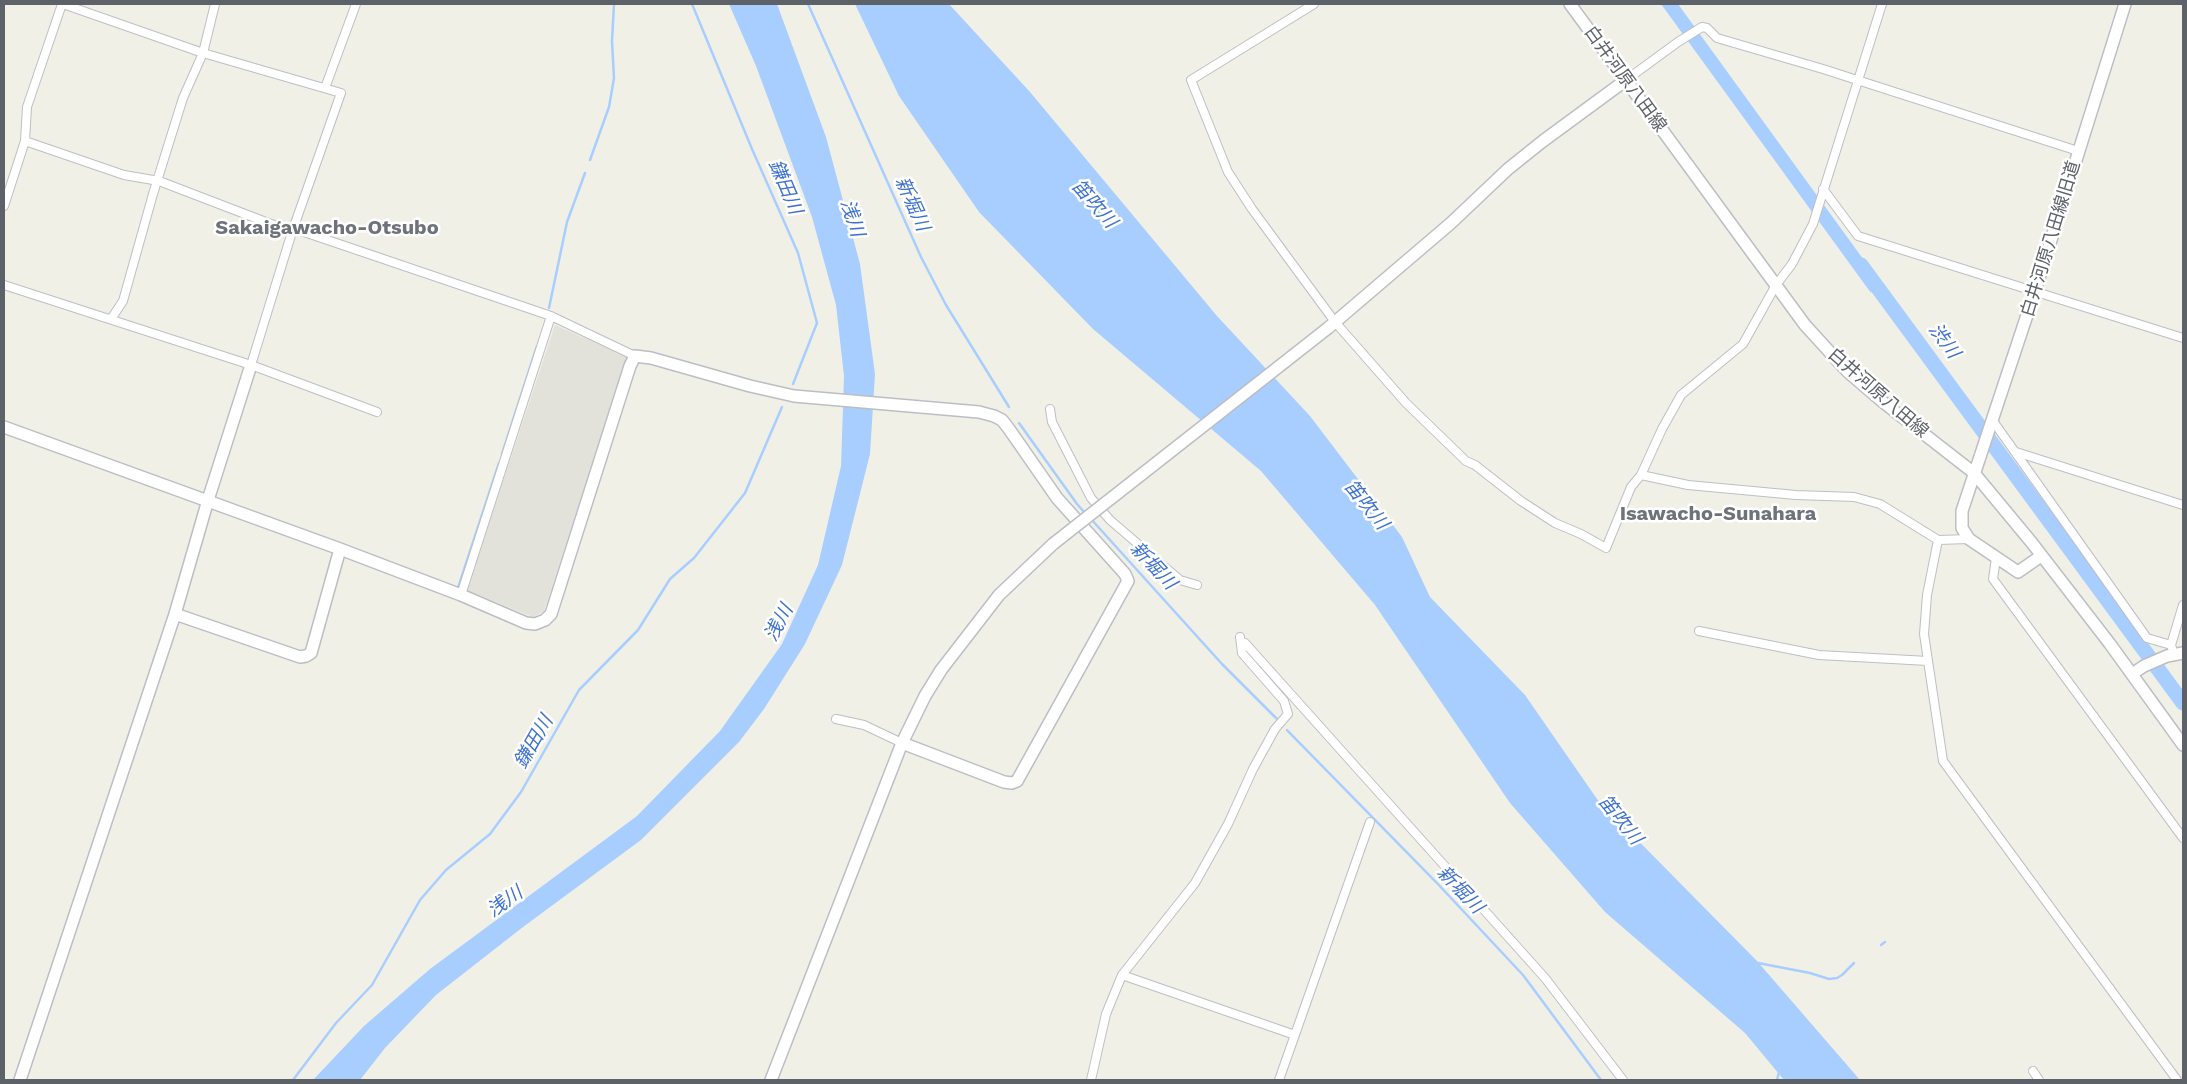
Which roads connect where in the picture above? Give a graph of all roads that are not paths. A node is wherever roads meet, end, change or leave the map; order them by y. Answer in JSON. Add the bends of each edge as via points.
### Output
{"nodes":[{"id":1,"x":63,"y":4,"type":"edge"},
{"id":2,"x":216,"y":4,"type":"edge"},
{"id":3,"x":356,"y":4,"type":"edge"},
{"id":4,"x":1314,"y":4,"type":"edge"},
{"id":5,"x":1570,"y":4,"type":"edge"},
{"id":6,"x":1882,"y":4,"type":"edge"},
{"id":7,"x":2125,"y":4,"type":"edge"},
{"id":8,"x":202,"y":53,"type":"junction"},
{"id":9,"x":1626,"y":80,"type":"junction"},
{"id":10,"x":1858,"y":81,"type":"junction"},
{"id":11,"x":325,"y":88,"type":"junction"},
{"id":12,"x":25,"y":141,"type":"junction"},
{"id":13,"x":2078,"y":151,"type":"junction"},
{"id":14,"x":158,"y":181,"type":"junction"},
{"id":15,"x":1823,"y":193,"type":"junction"},
{"id":16,"x":4,"y":206,"type":"edge"},
{"id":17,"x":292,"y":232,"type":"junction"},
{"id":18,"x":4,"y":285,"type":"edge"},
{"id":19,"x":1776,"y":285,"type":"junction"},
{"id":20,"x":2035,"y":291,"type":"junction"},
{"id":21,"x":552,"y":316,"type":"junction"},
{"id":22,"x":111,"y":319,"type":"junction"},
{"id":23,"x":1331,"y":325,"type":"junction"},
{"id":24,"x":2183,"y":338,"type":"edge"},
{"id":25,"x":635,"y":356,"type":"junction"},
{"id":26,"x":251,"y":365,"type":"junction"},
{"id":27,"x":1050,"y":409,"type":"dead end"},
{"id":28,"x":377,"y":412,"type":"dead end"},
{"id":29,"x":1992,"y":423,"type":"junction"},
{"id":30,"x":4,"y":427,"type":"edge"},
{"id":31,"x":2016,"y":452,"type":"junction"},
{"id":32,"x":1974,"y":473,"type":"junction"},
{"id":33,"x":1641,"y":475,"type":"junction"},
{"id":34,"x":208,"y":500,"type":"junction"},
{"id":35,"x":2183,"y":505,"type":"edge"},
{"id":36,"x":1969,"y":539,"type":"junction"},
{"id":37,"x":1938,"y":540,"type":"junction"},
{"id":38,"x":340,"y":549,"type":"junction"},
{"id":39,"x":2041,"y":556,"type":"junction"},
{"id":40,"x":1996,"y":558,"type":"junction"},
{"id":41,"x":1196,"y":585,"type":"dead end"},
{"id":42,"x":461,"y":595,"type":"junction"},
{"id":43,"x":2183,"y":605,"type":"edge"},
{"id":44,"x":175,"y":614,"type":"junction"},
{"id":45,"x":1699,"y":631,"type":"dead end"},
{"id":46,"x":2174,"y":652,"type":"edge"},
{"id":47,"x":1928,"y":661,"type":"junction"},
{"id":48,"x":2132,"y":674,"type":"junction"},
{"id":49,"x":836,"y":719,"type":"dead end"},
{"id":50,"x":902,"y":743,"type":"junction"},
{"id":51,"x":2183,"y":745,"type":"edge"},
{"id":52,"x":1370,"y":822,"type":"dead end"},
{"id":53,"x":2183,"y":838,"type":"edge"},
{"id":54,"x":1122,"y":975,"type":"junction"},
{"id":55,"x":1295,"y":1035,"type":"junction"},
{"id":56,"x":2033,"y":1071,"type":"dead end"},
{"id":57,"x":20,"y":1080,"type":"edge"},
{"id":58,"x":770,"y":1080,"type":"edge"},
{"id":59,"x":1091,"y":1080,"type":"edge"},
{"id":60,"x":1279,"y":1080,"type":"edge"},
{"id":61,"x":1623,"y":1080,"type":"edge"},
{"id":62,"x":2039,"y":1080,"type":"edge"},
{"id":63,"x":2178,"y":1080,"type":"edge"}],
"edges":[{"from":1,"to":8,"type":"street"},
{"from":1,"to":12,"type":"street","via":[[27,107]]},
{"from":2,"to":8,"type":"street"},
{"from":3,"to":11,"type":"street"},
{"from":4,"to":23,"type":"street","via":[[1191,80],[1228,172]]},
{"from":5,"to":9,"type":"street","name":"白井河原八田線"},
{"from":6,"to":10,"type":"street"},
{"from":7,"to":13,"type":"street","name":"白井河原八田線旧道"},
{"from":8,"to":11,"type":"street"},
{"from":8,"to":14,"type":"street","via":[[183,98]]},
{"from":9,"to":10,"type":"street","via":[[1702,27],[1717,38]]},
{"from":9,"to":19,"type":"street","name":"白井河原八田線"},
{"from":9,"to":23,"type":"street","via":[[1515,164],[1451,224]]},
{"from":10,"to":13,"type":"street"},
{"from":10,"to":15,"type":"street"},
{"from":11,"to":17,"type":"street","via":[[341,94]]},
{"from":12,"to":14,"type":"street","via":[[124,175]]},
{"from":12,"to":16,"type":"street"},
{"from":13,"to":20,"type":"street","name":"白井河原八田線旧道"},
{"from":14,"to":17,"type":"street"},
{"from":14,"to":22,"type":"street","via":[[123,301]]},
{"from":15,"to":19,"type":"street","via":[[1813,224],[1792,264]]},
{"from":15,"to":20,"type":"street","via":[[1858,236]]},
{"from":17,"to":21,"type":"street","via":[[301,231]]},
{"from":17,"to":26,"type":"street"},
{"from":18,"to":22,"type":"street"},
{"from":19,"to":32,"type":"street","name":"白井河原八田線","via":[[1805,325],[1848,372]]},
{"from":19,"to":33,"type":"street","via":[[1744,344],[1681,395]]},
{"from":20,"to":24,"type":"street"},
{"from":20,"to":29,"type":"street","name":"白井河原八田線旧道"},
{"from":21,"to":25,"type":"street"},
{"from":21,"to":42,"type":"street"},
{"from":22,"to":26,"type":"street"},
{"from":23,"to":33,"type":"street","via":[[1466,462],[1475,465],[1555,523],[1606,548],[1631,486]]},
{"from":23,"to":50,"type":"street","bridge":true,"via":[[1053,544],[1000,595],[941,670]]},
{"from":25,"to":42,"type":"street","via":[[550,614],[540,622],[526,623]]},
{"from":25,"to":50,"type":"street","via":[[775,392],[840,401],[979,412],[1002,420],[1057,498],[1125,574],[1128,581],[1017,781],[1004,782]]},
{"from":26,"to":28,"type":"street"},
{"from":26,"to":34,"type":"street"},
{"from":27,"to":41,"type":"street","via":[[1052,422],[1091,498],[1110,520],[1180,580]]},
{"from":29,"to":31,"type":"street"},
{"from":29,"to":32,"type":"street","name":"白井河原八田線旧道"},
{"from":30,"to":34,"type":"street"},
{"from":31,"to":35,"type":"street"},
{"from":31,"to":46,"type":"street","via":[[2147,638]]},
{"from":32,"to":36,"type":"street","name":"白井河原八田線旧道","via":[[1962,511],[1962,528]]},
{"from":32,"to":39,"type":"street","name":"白井河原八田線"},
{"from":33,"to":37,"type":"street","via":[[1688,484],[1796,495],[1854,497],[1880,504]]},
{"from":34,"to":38,"type":"street"},
{"from":34,"to":44,"type":"street"},
{"from":36,"to":37,"type":"street"},
{"from":36,"to":40,"type":"street"},
{"from":37,"to":47,"type":"street","via":[[1924,634]]},
{"from":38,"to":42,"type":"street"},
{"from":38,"to":44,"type":"street","via":[[311,653],[306,656]]},
{"from":39,"to":40,"type":"street","via":[[2018,572]]},
{"from":39,"to":48,"type":"street","name":"白井河原八田線"},
{"from":40,"to":53,"type":"street","via":[[1993,579]]},
{"from":43,"to":46,"type":"street"},
{"from":44,"to":57,"type":"street"},
{"from":45,"to":47,"type":"street","via":[[1819,655]]},
{"from":46,"to":48,"type":"street"},
{"from":47,"to":63,"type":"street","via":[[1943,761]]},
{"from":48,"to":51,"type":"street","name":"白井河原八田線"},
{"from":49,"to":50,"type":"street","via":[[864,725]]},
{"from":50,"to":58,"type":"street"},
{"from":52,"to":55,"type":"street"},
{"from":54,"to":55,"type":"street"},
{"from":54,"to":59,"type":"street","via":[[1106,1014]]},
{"from":54,"to":61,"type":"street","via":[[1195,883],[1228,824],[1253,769],[1288,714],[1284,701],[1242,653],[1242,640],[1545,978]]},
{"from":55,"to":60,"type":"street"},
{"from":56,"to":62,"type":"street"}]}
